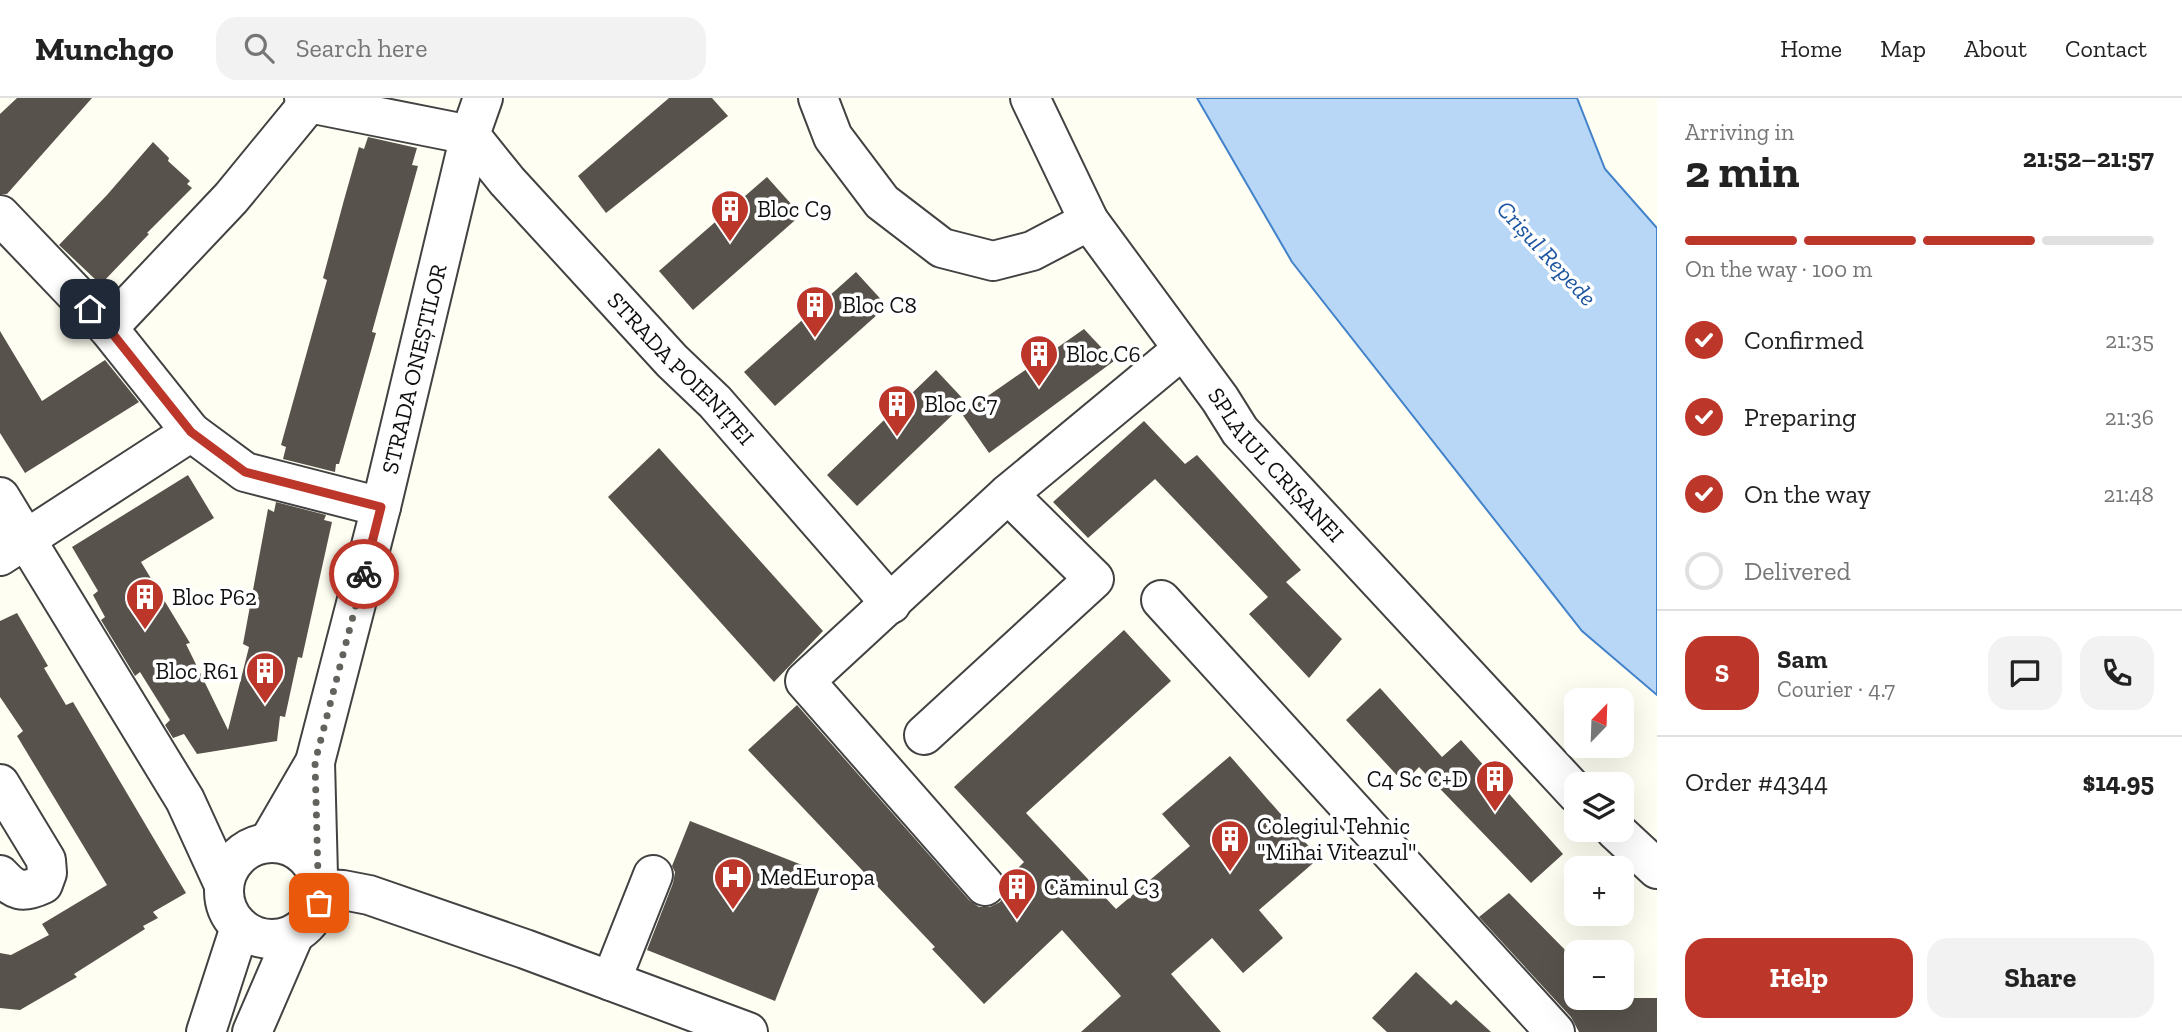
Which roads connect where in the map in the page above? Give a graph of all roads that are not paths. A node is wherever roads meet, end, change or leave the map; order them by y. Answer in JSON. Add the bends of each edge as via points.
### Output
{"nodes":[{"id":1,"x":483,"y":98,"type":"edge"},
{"id":2,"x":818,"y":98,"type":"edge"},
{"id":3,"x":1030,"y":98,"type":"edge"},
{"id":4,"x":307,"y":100,"type":"edge"},
{"id":5,"x":470,"y":135,"type":"junction"},
{"id":6,"x":0,"y":215,"type":"edge"},
{"id":7,"x":1089,"y":220,"type":"junction"},
{"id":8,"x":108,"y":328,"type":"junction"},
{"id":9,"x":1183,"y":349,"type":"junction"},
{"id":10,"x":191,"y":432,"type":"junction"},
{"id":11,"x":1008,"y":494,"type":"junction"},
{"id":12,"x":0,"y":497,"type":"edge"},
{"id":13,"x":381,"y":507,"type":"junction"},
{"id":14,"x":13,"y":548,"type":"edge"},
{"id":15,"x":1161,"y":600,"type":"dead end"},
{"id":16,"x":891,"y":604,"type":"junction"},
{"id":17,"x":923,"y":735,"type":"dead end"},
{"id":18,"x":315,"y":762,"type":"junction"},
{"id":19,"x":1564,"y":780,"type":"edge"},
{"id":20,"x":0,"y":784,"type":"edge"},
{"id":21,"x":185,"y":800,"type":"junction"},
{"id":22,"x":1628,"y":842,"type":"edge"},
{"id":23,"x":263,"y":844,"type":"junction"},
{"id":24,"x":1657,"y":869,"type":"edge"},
{"id":25,"x":0,"y":875,"type":"edge"},
{"id":26,"x":653,"y":875,"type":"dead end"},
{"id":27,"x":319,"y":882,"type":"junction"},
{"id":28,"x":224,"y":885,"type":"junction"},
{"id":29,"x":985,"y":886,"type":"dead end"},
{"id":30,"x":240,"y":927,"type":"junction"},
{"id":31,"x":294,"y":935,"type":"junction"},
{"id":32,"x":611,"y":981,"type":"junction"},
{"id":33,"x":206,"y":1032,"type":"edge"},
{"id":34,"x":252,"y":1032,"type":"edge"},
{"id":35,"x":748,"y":1032,"type":"edge"},
{"id":36,"x":1555,"y":1032,"type":"edge"}],
"edges":[{"from":1,"to":5,"type":"street","name":"STRADA ONEȘTILOR"},
{"from":2,"to":7,"type":"street","via":[[833,137],[882,202],[942,248],[993,261],[1032,251]]},
{"from":3,"to":7,"type":"street","name":"SPLAIUL CRIȘANEI"},
{"from":4,"to":5,"type":"street"},
{"from":4,"to":8,"type":"street","via":[[231,198]]},
{"from":5,"to":13,"type":"street","name":"STRADA ONEȘTILOR"},
{"from":5,"to":16,"type":"street","name":"STRADA POIENIȚEI","via":[[672,361],[715,402]]},
{"from":6,"to":8,"type":"street"},
{"from":7,"to":9,"type":"street","name":"SPLAIUL CRIȘANEI"},
{"from":8,"to":10,"type":"street"},
{"from":9,"to":11,"type":"street"},
{"from":9,"to":19,"type":"street","name":"SPLAIUL CRIȘANEI","via":[[1240,430]]},
{"from":10,"to":13,"type":"street","via":[[245,472]]},
{"from":10,"to":14,"type":"street"},
{"from":11,"to":16,"type":"street"},
{"from":11,"to":17,"type":"street","via":[[1094,579]]},
{"from":12,"to":14,"type":"street"},
{"from":13,"to":18,"type":"street","name":"STRADA ONEȘTILOR"},
{"from":14,"to":21,"type":"street"},
{"from":15,"to":36,"type":"street"},
{"from":16,"to":29,"type":"street","via":[[805,681]]},
{"from":18,"to":23,"type":"street","name":"STRADA ONEȘTILOR"},
{"from":18,"to":27,"type":"street","name":"STRADA ONEȘTILOR"},
{"from":20,"to":25,"type":"street","via":[[47,860],[43,884],[30,891],[13,888]]},
{"from":21,"to":23,"type":"street"},
{"from":21,"to":28,"type":"street"},
{"from":22,"to":24,"type":"street"},
{"from":23,"to":27,"type":"street","via":[[298,851],[313,866]]},
{"from":23,"to":28,"type":"street","via":[[234,861]]},
{"from":26,"to":32,"type":"street"},
{"from":27,"to":31,"type":"street","via":[[314,916]]},
{"from":27,"to":32,"type":"street","via":[[369,895]]},
{"from":28,"to":30,"type":"street","via":[[230,915]]},
{"from":30,"to":31,"type":"street","via":[[266,939]]},
{"from":30,"to":33,"type":"street"},
{"from":31,"to":34,"type":"street"},
{"from":32,"to":35,"type":"street"}]}
